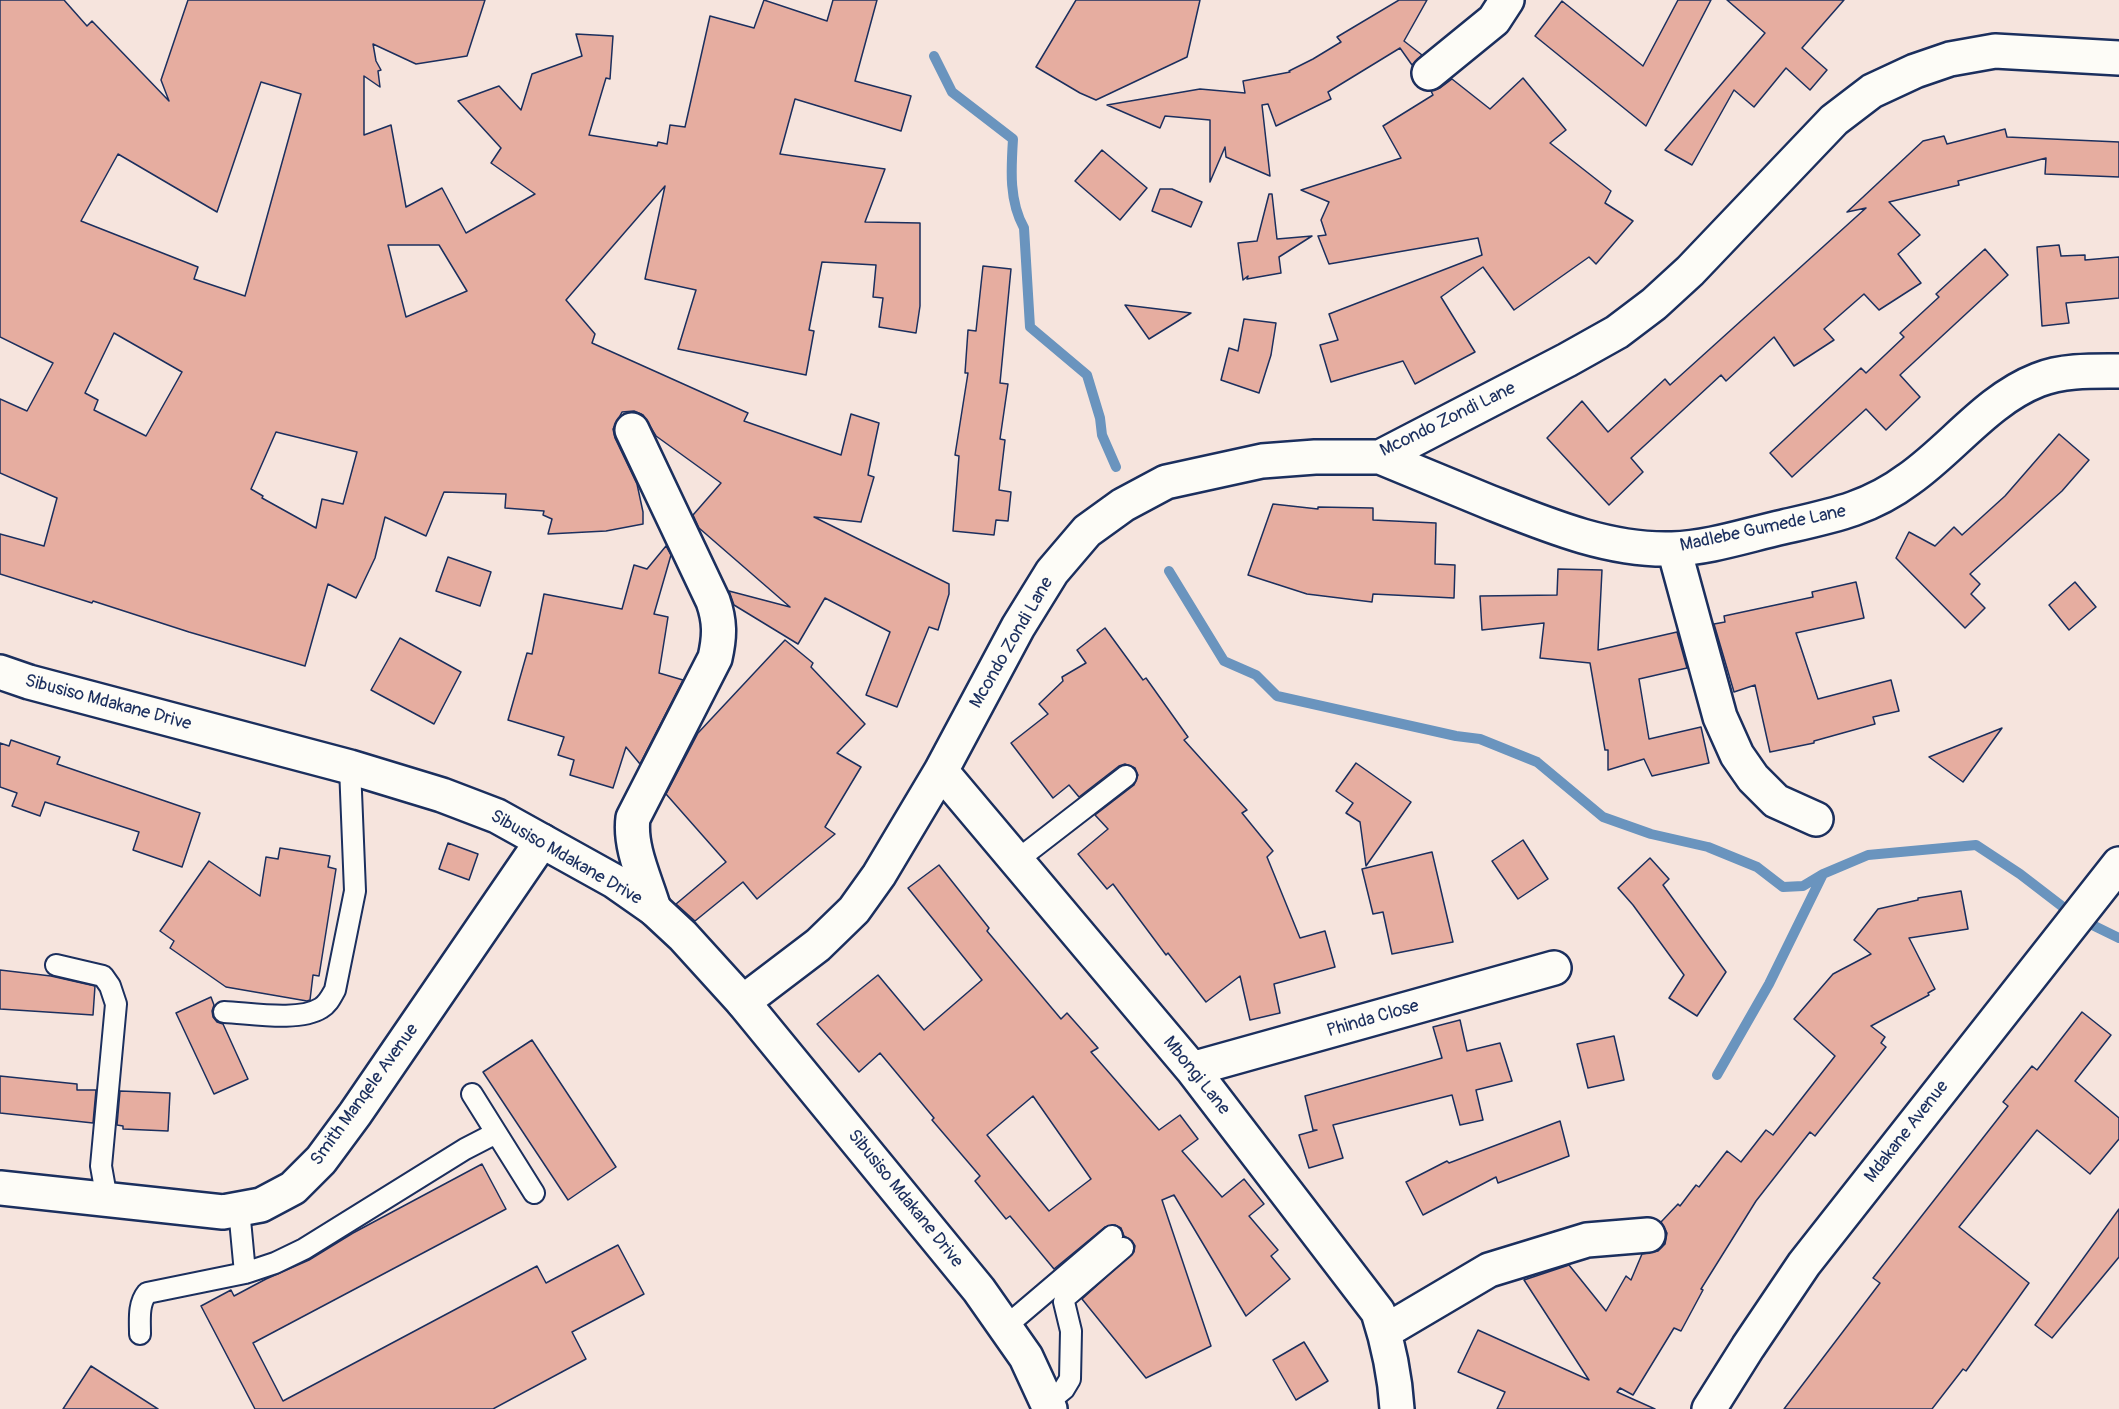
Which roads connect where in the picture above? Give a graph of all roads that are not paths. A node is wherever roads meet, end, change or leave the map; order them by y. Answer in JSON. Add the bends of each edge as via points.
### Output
{"nodes":[{"id":1,"x":1507,"y":0,"type":"edge"},
{"id":2,"x":2119,"y":58,"type":"edge"},
{"id":3,"x":1430,"y":73,"type":"dead end"},
{"id":4,"x":2119,"y":371,"type":"edge"},
{"id":5,"x":632,"y":430,"type":"dead end"},
{"id":6,"x":1380,"y":457,"type":"junction"},
{"id":7,"x":1674,"y":549,"type":"junction"},
{"id":8,"x":0,"y":672,"type":"edge"},
{"id":9,"x":350,"y":767,"type":"junction"},
{"id":10,"x":941,"y":771,"type":"junction"},
{"id":11,"x":1126,"y":776,"type":"dead end"},
{"id":12,"x":1816,"y":819,"type":"dead end"},
{"id":13,"x":542,"y":841,"type":"junction"},
{"id":14,"x":1016,"y":861,"type":"junction"},
{"id":15,"x":2119,"y":864,"type":"edge"},
{"id":16,"x":654,"y":909,"type":"junction"},
{"id":17,"x":56,"y":965,"type":"dead end"},
{"id":18,"x":1554,"y":968,"type":"dead end"},
{"id":19,"x":742,"y":1002,"type":"junction"},
{"id":20,"x":224,"y":1012,"type":"dead end"},
{"id":21,"x":1192,"y":1069,"type":"junction"},
{"id":22,"x":472,"y":1094,"type":"dead end"},
{"id":23,"x":496,"y":1133,"type":"junction"},
{"id":24,"x":0,"y":1188,"type":"edge"},
{"id":25,"x":534,"y":1193,"type":"dead end"},
{"id":26,"x":107,"y":1200,"type":"junction"},
{"id":27,"x":239,"y":1209,"type":"junction"},
{"id":28,"x":1648,"y":1235,"type":"dead end"},
{"id":29,"x":245,"y":1273,"type":"junction"},
{"id":30,"x":1005,"y":1327,"type":"junction"},
{"id":31,"x":1384,"y":1332,"type":"junction"},
{"id":32,"x":140,"y":1334,"type":"dead end"},
{"id":33,"x":1049,"y":1406,"type":"edge"},
{"id":34,"x":1397,"y":1409,"type":"edge"},
{"id":35,"x":1709,"y":1409,"type":"edge"}],
"edges":[{"from":1,"to":3,"type":"street","via":[[1494,20]]},
{"from":2,"to":6,"type":"street","name":"Mcondo Zondi Lane","via":[[1995,51],[1915,70],[1872,91],[1834,120],[1690,271],[1617,332]]},
{"from":4,"to":7,"type":"street","name":"Madlebe Gumede Lane","via":[[2067,373],[2040,379],[2012,393],[1910,479],[1877,501],[1839,514]]},
{"from":5,"to":16,"type":"street","via":[[719,618],[715,657],[633,818],[635,847]]},
{"from":6,"to":7,"type":"street","name":"Madlebe Gumede Lane","via":[[1537,521],[1592,539],[1637,549]]},
{"from":6,"to":10,"type":"street","name":"Mcondo Zondi Lane","via":[[1262,461],[1166,482],[1123,505],[1087,531],[1052,572]]},
{"from":7,"to":12,"type":"street","via":[[1720,717],[1737,755],[1776,801]]},
{"from":8,"to":9,"type":"street","name":"Sibusiso Mdakane Drive"},
{"from":9,"to":13,"type":"street","name":"Sibusiso Mdakane Drive","via":[[497,816]]},
{"from":9,"to":20,"type":"lane","via":[[355,891],[335,990],[320,1009],[302,1015]]},
{"from":10,"to":14,"type":"street","name":"Mbongi Lane"},
{"from":10,"to":19,"type":"street","name":"Mcondo Zondi Lane","via":[[854,910],[818,945]]},
{"from":11,"to":14,"type":"lane"},
{"from":13,"to":16,"type":"street","name":"Sibusiso Mdakane Drive","via":[[614,881]]},
{"from":13,"to":27,"type":"street","name":"Smith Manqele Avenue","via":[[321,1160],[294,1188],[261,1205]]},
{"from":14,"to":21,"type":"street","name":"Mbongi Lane"},
{"from":15,"to":35,"type":"street","name":"Mdakane Avenue","via":[[1804,1264]]},
{"from":16,"to":19,"type":"street","name":"Sibusiso Mdakane Drive"},
{"from":17,"to":26,"type":"lane","via":[[103,976],[116,1004],[101,1166]]},
{"from":18,"to":21,"type":"street","name":"Phinda Close"},
{"from":19,"to":30,"type":"street","name":"Sibusiso Mdakane Drive","via":[[979,1290]]},
{"from":21,"to":31,"type":"street","name":"Mbongi Lane","via":[[1378,1312]]},
{"from":22,"to":23,"type":"lane"},
{"from":23,"to":25,"type":"lane"},
{"from":23,"to":29,"type":"lane","via":[[304,1249]]},
{"from":24,"to":26,"type":"street","name":"Smith Manqele Avenue"},
{"from":26,"to":27,"type":"street","name":"Smith Manqele Avenue","via":[[223,1212]]},
{"from":27,"to":29,"type":"lane"},
{"from":28,"to":31,"type":"street","via":[[1587,1240],[1489,1270]]},
{"from":29,"to":32,"type":"lane","via":[[147,1293],[142,1299]]},
{"from":30,"to":33,"type":"street","name":"Sibusiso Mdakane Drive","via":[[1026,1357]]},
{"from":30,"to":33,"type":"lane","via":[[1117,1242],[1066,1297],[1071,1331],[1070,1379]]},
{"from":31,"to":34,"type":"street","name":"Mbongi Lane"}]}
